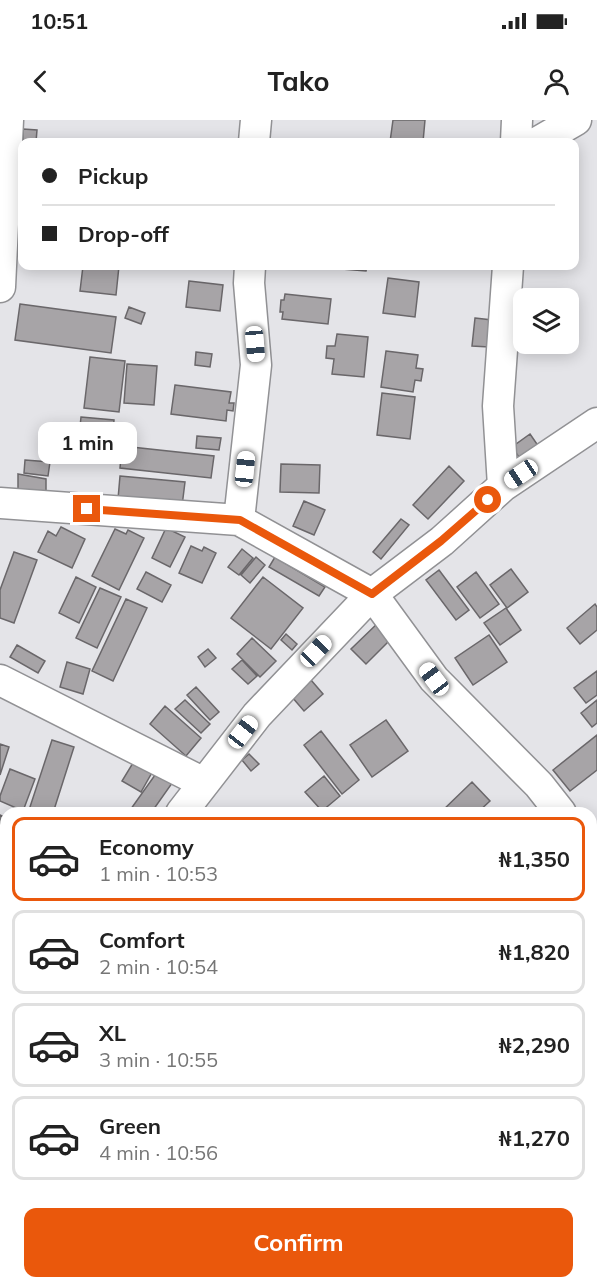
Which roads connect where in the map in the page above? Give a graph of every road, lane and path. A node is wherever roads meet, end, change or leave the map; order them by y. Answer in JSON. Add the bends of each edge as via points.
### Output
{"nodes":[{"id":1,"x":8,"y":120,"type":"edge"},
{"id":2,"x":256,"y":120,"type":"edge"},
{"id":3,"x":517,"y":120,"type":"edge"},
{"id":4,"x":576,"y":120,"type":"edge"},
{"id":5,"x":254,"y":138,"type":"edge"},
{"id":6,"x":516,"y":138,"type":"edge"},
{"id":7,"x":545,"y":138,"type":"edge"},
{"id":8,"x":250,"y":270,"type":"edge"},
{"id":9,"x":508,"y":270,"type":"edge"},
{"id":10,"x":0,"y":287,"type":"edge"},
{"id":11,"x":595,"y":427,"type":"edge"},
{"id":12,"x":503,"y":486,"type":"junction"},
{"id":13,"x":0,"y":503,"type":"edge"},
{"id":14,"x":240,"y":520,"type":"junction"},
{"id":15,"x":372,"y":594,"type":"junction"},
{"id":16,"x":0,"y":680,"type":"edge"},
{"id":17,"x":192,"y":803,"type":"edge"},
{"id":18,"x":556,"y":807,"type":"edge"}],
"edges":[{"from":1,"to":10,"type":"street"},
{"from":2,"to":5,"type":"street"},
{"from":3,"to":6,"type":"street"},
{"from":4,"to":7,"type":"street"},
{"from":8,"to":14,"type":"street","via":[[256,365]]},
{"from":9,"to":12,"type":"street","via":[[498,406]]},
{"from":11,"to":12,"type":"street"},
{"from":12,"to":15,"type":"street"},
{"from":13,"to":14,"type":"street"},
{"from":14,"to":15,"type":"street"},
{"from":15,"to":17,"type":"street","via":[[257,715]]},
{"from":15,"to":18,"type":"street","via":[[434,679]]},
{"from":16,"to":17,"type":"street"}]}
